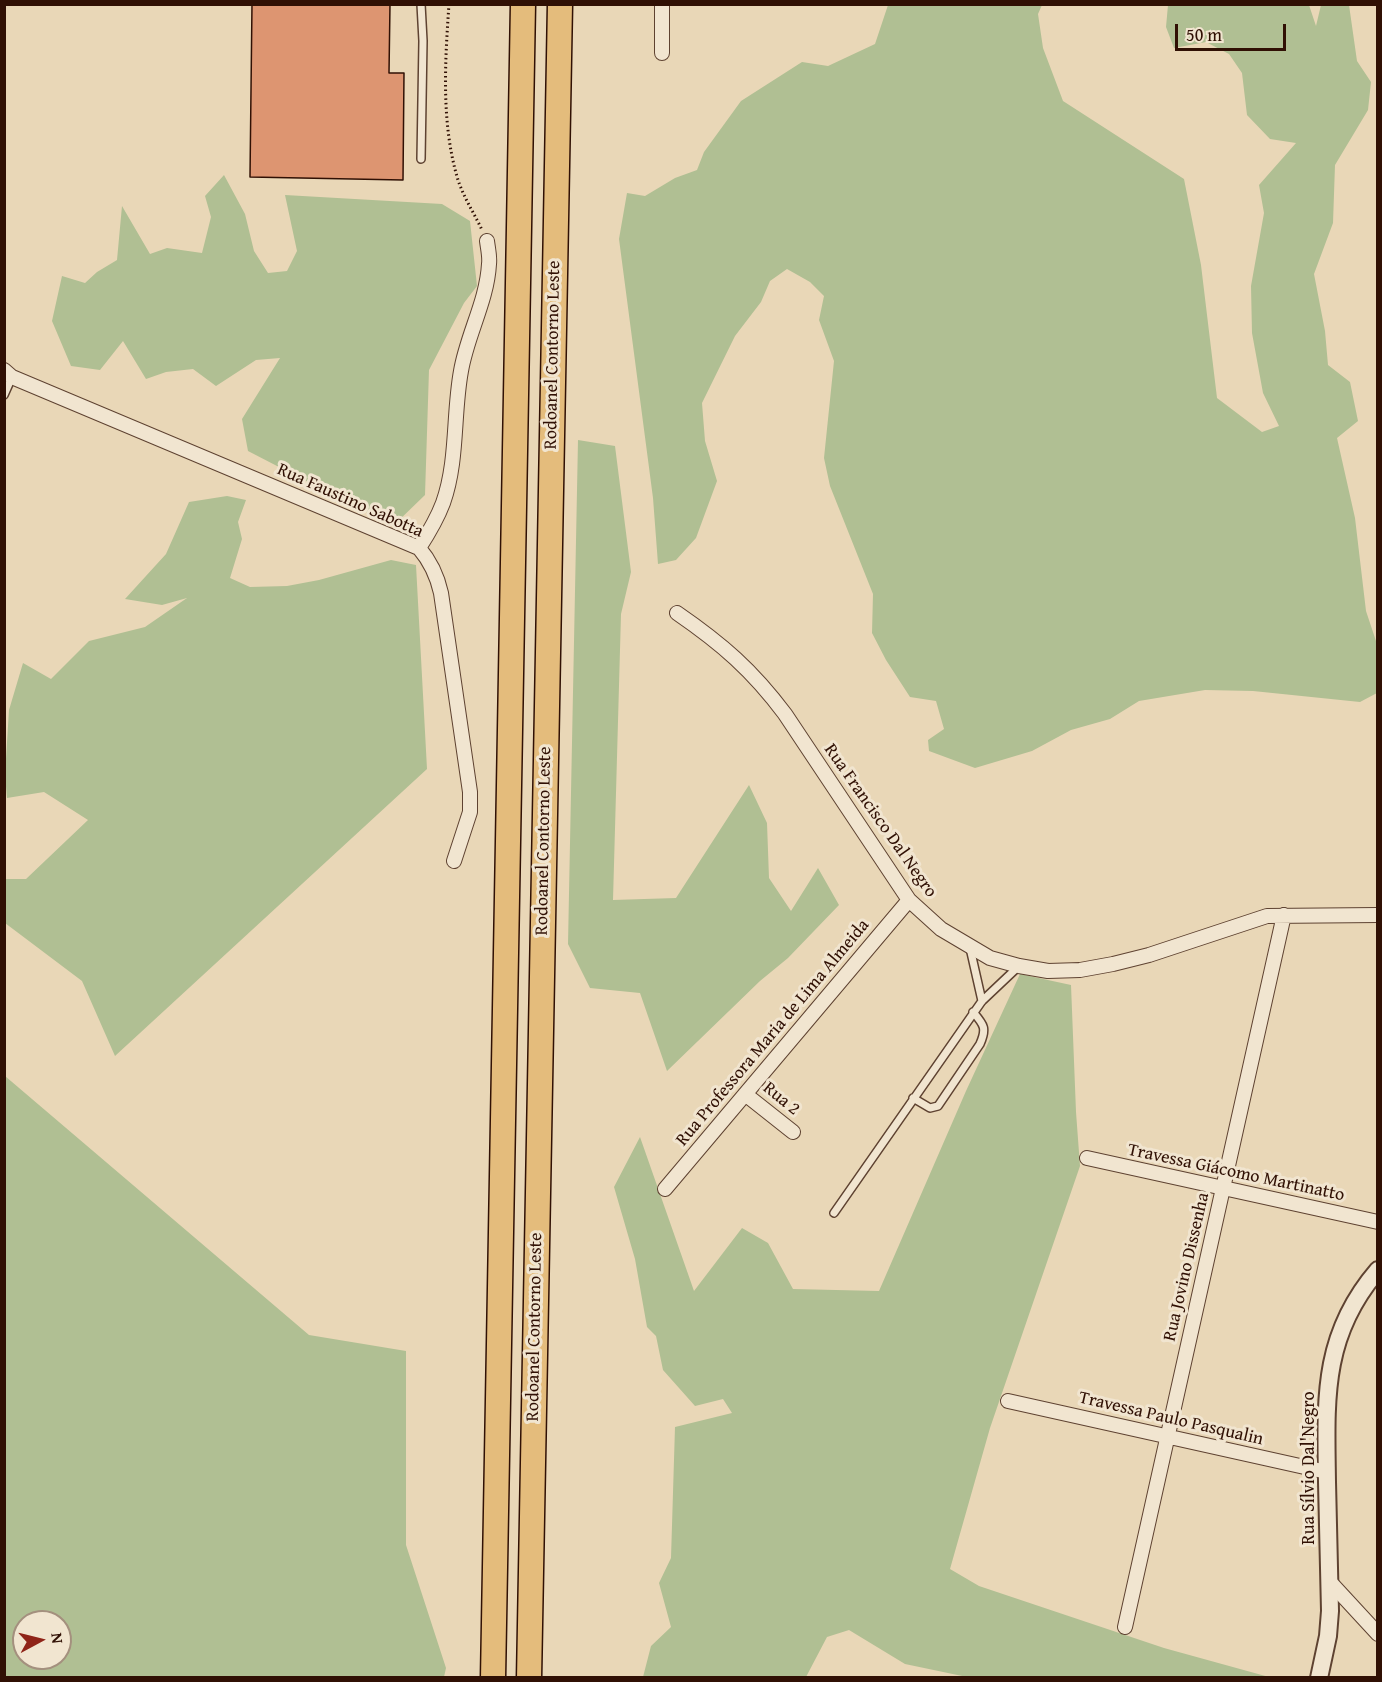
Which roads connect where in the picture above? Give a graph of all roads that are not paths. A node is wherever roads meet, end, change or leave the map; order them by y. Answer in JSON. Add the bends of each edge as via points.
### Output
{"nodes":[{"id":1,"x":421,"y":4,"type":"edge"},
{"id":2,"x":523,"y":4,"type":"edge"},
{"id":3,"x":560,"y":4,"type":"edge"},
{"id":4,"x":662,"y":4,"type":"edge"},
{"id":5,"x":662,"y":53,"type":"dead end"},
{"id":6,"x":421,"y":159,"type":"dead end"},
{"id":7,"x":487,"y":242,"type":"road end"},
{"id":8,"x":8,"y":373,"type":"edge"},
{"id":9,"x":4,"y":395,"type":"edge"},
{"id":10,"x":419,"y":548,"type":"junction"},
{"id":11,"x":677,"y":613,"type":"dead end"},
{"id":12,"x":454,"y":861,"type":"dead end"},
{"id":13,"x":909,"y":900,"type":"junction"},
{"id":14,"x":1284,"y":915,"type":"junction"},
{"id":15,"x":1377,"y":915,"type":"edge"},
{"id":16,"x":969,"y":946,"type":"junction"},
{"id":17,"x":1019,"y":966,"type":"junction"},
{"id":18,"x":982,"y":1001,"type":"junction"},
{"id":19,"x":973,"y":1012,"type":"junction"},
{"id":20,"x":745,"y":1094,"type":"junction"},
{"id":21,"x":913,"y":1098,"type":"junction"},
{"id":22,"x":793,"y":1132,"type":"dead end"},
{"id":23,"x":1087,"y":1158,"type":"dead end"},
{"id":24,"x":1223,"y":1188,"type":"junction"},
{"id":25,"x":665,"y":1189,"type":"dead end"},
{"id":26,"x":834,"y":1213,"type":"dead end"},
{"id":27,"x":1377,"y":1222,"type":"edge"},
{"id":28,"x":1377,"y":1270,"type":"edge"},
{"id":29,"x":1008,"y":1401,"type":"dead end"},
{"id":30,"x":1167,"y":1437,"type":"junction"},
{"id":31,"x":1327,"y":1472,"type":"junction"},
{"id":32,"x":1330,"y":1582,"type":"junction"},
{"id":33,"x":1125,"y":1627,"type":"dead end"},
{"id":34,"x":1377,"y":1634,"type":"edge"},
{"id":35,"x":493,"y":1677,"type":"edge"},
{"id":36,"x":529,"y":1677,"type":"edge"},
{"id":37,"x":1319,"y":1677,"type":"edge"}],
"edges":[{"from":1,"to":6,"type":"lane"},
{"from":2,"to":35,"type":"highway","name":"Rodoanel Contorno Leste"},
{"from":3,"to":36,"type":"highway","name":"Rodoanel Contorno Leste"},
{"from":4,"to":5,"type":"street"},
{"from":7,"to":10,"type":"street","via":[[487,283],[460,373],[446,492],[432,528]]},
{"from":8,"to":9,"type":"lane"},
{"from":8,"to":10,"type":"street","name":"Rua Faustino Sabotta"},
{"from":10,"to":12,"type":"street","name":"Rua Faustino Sabotta","via":[[437,575],[467,764],[470,812]]},
{"from":11,"to":13,"type":"street","name":"Rua Francisco Dal Negro","via":[[716,640],[763,685]]},
{"from":13,"to":16,"type":"street","name":"Rua Francisco Dal Negro"},
{"from":13,"to":20,"type":"street","name":"Rua Professora Maria de Lima Almeida"},
{"from":14,"to":15,"type":"street","name":"Rua Francisco Dal Negro"},
{"from":14,"to":17,"type":"street","name":"Rua Francisco Dal Negro","via":[[1250,920],[1113,964],[1048,971]]},
{"from":14,"to":24,"type":"street","name":"Rua Jovino Dissenha"},
{"from":16,"to":17,"type":"street","name":"Rua Francisco Dal Negro","via":[[990,958]]},
{"from":16,"to":18,"type":"lane"},
{"from":17,"to":18,"type":"lane"},
{"from":18,"to":19,"type":"lane"},
{"from":19,"to":21,"type":"lane"},
{"from":19,"to":21,"type":"lane","via":[[985,1033],[938,1106],[930,1108]]},
{"from":20,"to":22,"type":"street","name":"Rua 2"},
{"from":20,"to":25,"type":"street","name":"Rua Professora Maria de Lima Almeida"},
{"from":21,"to":26,"type":"lane"},
{"from":23,"to":24,"type":"street","name":"Travessa Giácomo Martinatto"},
{"from":24,"to":27,"type":"street","name":"Travessa Giácomo Martinatto"},
{"from":24,"to":30,"type":"street","name":"Rua Jovino Dissenha"},
{"from":28,"to":31,"type":"street","name":"Rua Sílvio Dal'Negro","via":[[1352,1306],[1334,1351],[1327,1393]]},
{"from":29,"to":30,"type":"street","name":"Travessa Paulo Pasqualin"},
{"from":30,"to":31,"type":"street","name":"Travessa Paulo Pasqualin"},
{"from":30,"to":33,"type":"street","name":"Rua Jovino Dissenha"},
{"from":31,"to":32,"type":"street","name":"Rua Sílvio Dal'Negro"},
{"from":32,"to":34,"type":"street"},
{"from":32,"to":37,"type":"street","name":"Rua Sílvio Dal'Negro","via":[[1328,1636]]}]}
